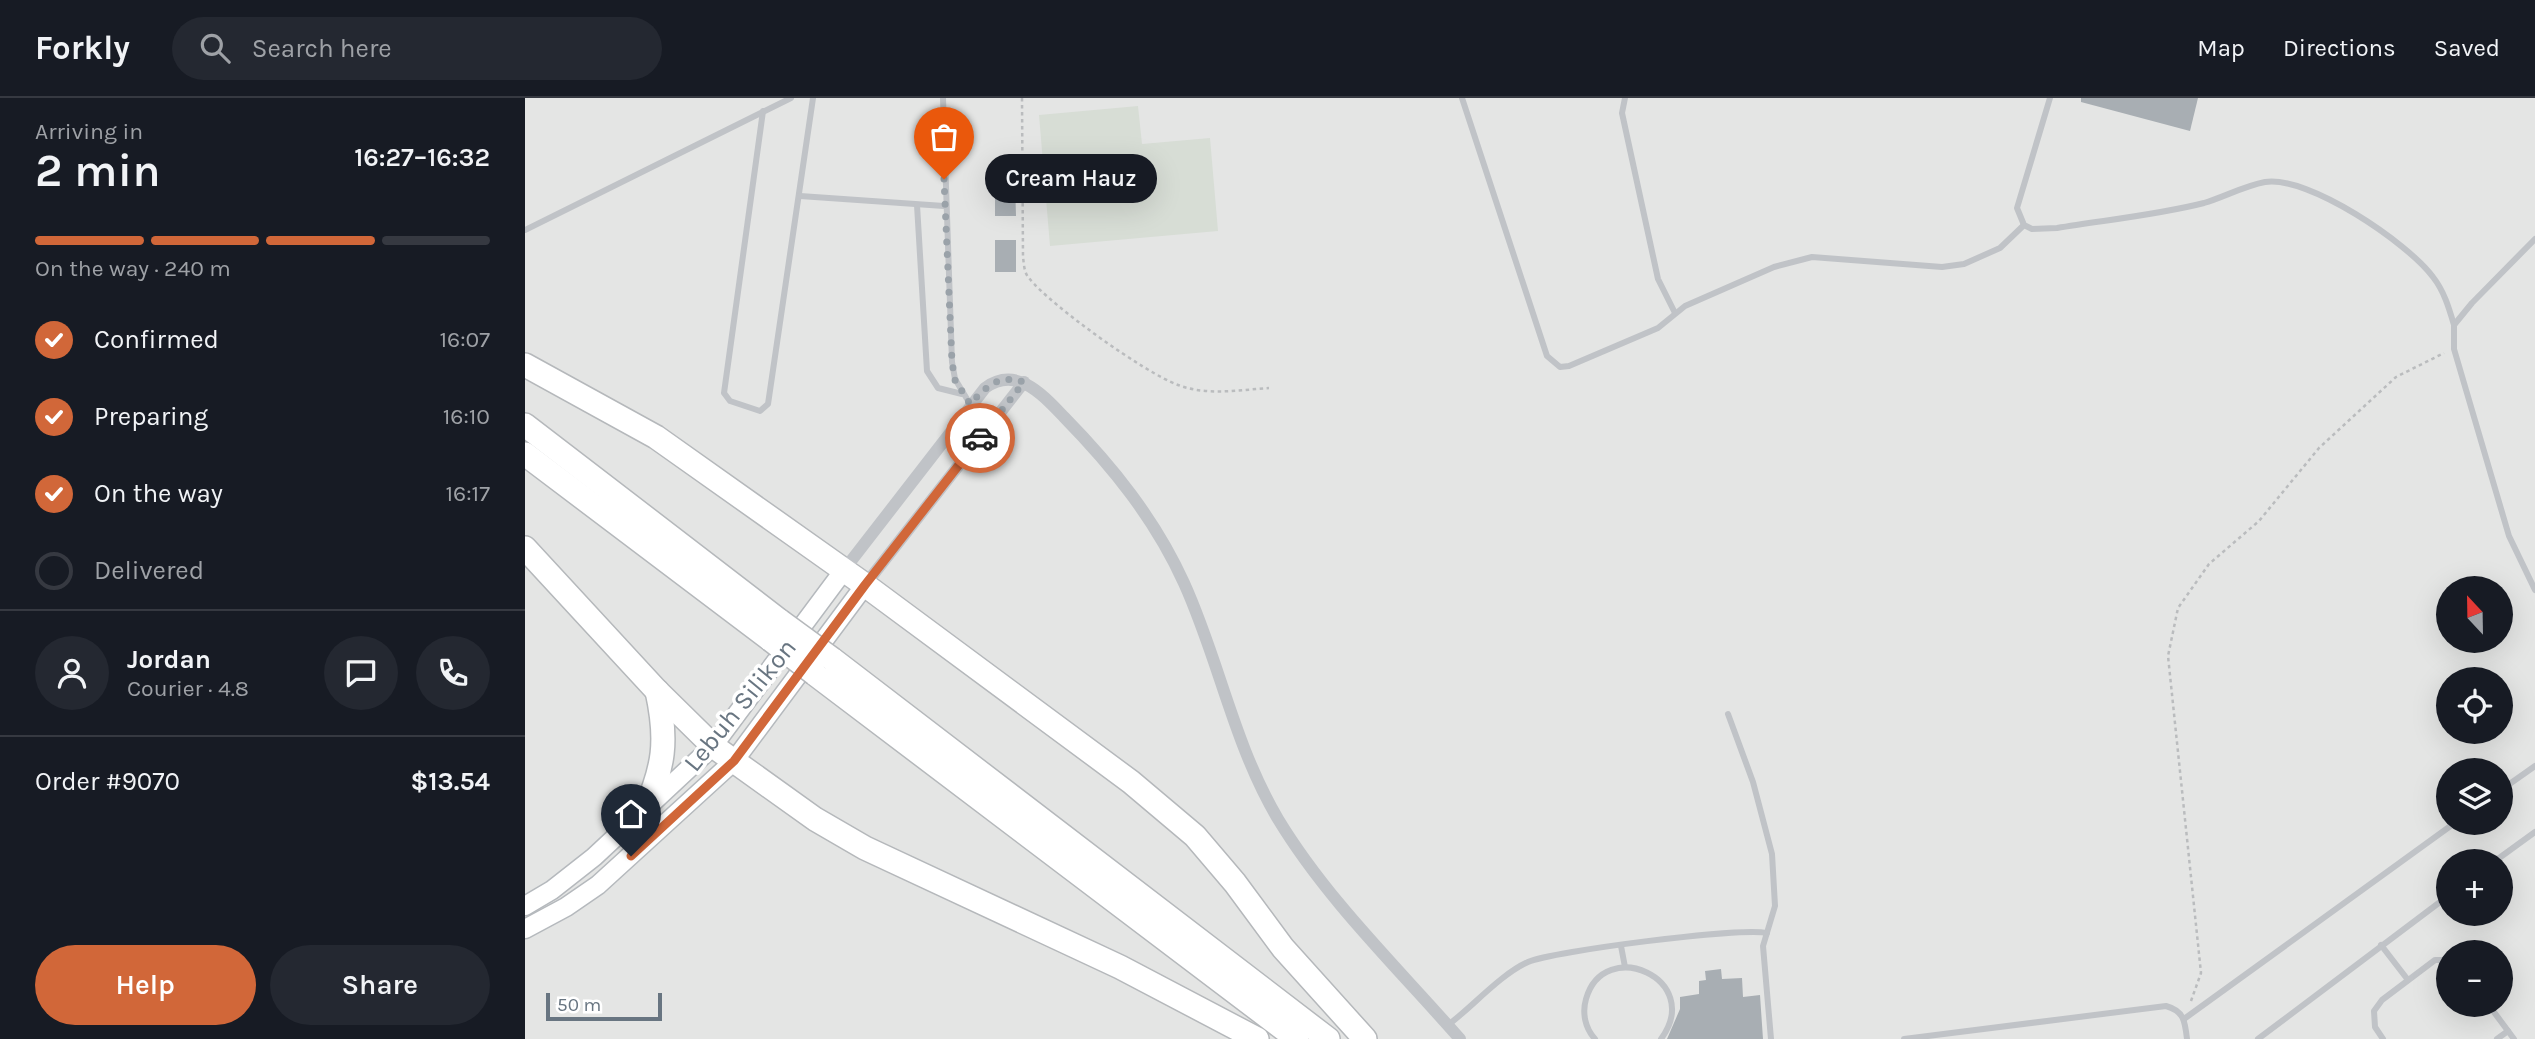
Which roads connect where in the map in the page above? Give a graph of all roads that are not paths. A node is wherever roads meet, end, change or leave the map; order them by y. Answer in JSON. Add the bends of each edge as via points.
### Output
{"nodes":[{"id":1,"x":791,"y":98,"type":"edge"},
{"id":2,"x":813,"y":98,"type":"edge"},
{"id":3,"x":943,"y":98,"type":"edge"},
{"id":4,"x":1462,"y":98,"type":"edge"},
{"id":5,"x":1625,"y":98,"type":"edge"},
{"id":6,"x":2050,"y":98,"type":"edge"},
{"id":7,"x":763,"y":111,"type":"junction"},
{"id":8,"x":800,"y":196,"type":"junction"},
{"id":9,"x":917,"y":205,"type":"junction"},
{"id":10,"x":944,"y":206,"type":"junction"},
{"id":11,"x":2024,"y":225,"type":"junction"},
{"id":12,"x":525,"y":230,"type":"edge"},
{"id":13,"x":2535,"y":239,"type":"edge"},
{"id":14,"x":1675,"y":313,"type":"junction"},
{"id":15,"x":2454,"y":325,"type":"junction"},
{"id":16,"x":525,"y":365,"type":"edge"},
{"id":17,"x":1024,"y":382,"type":"junction"},
{"id":18,"x":966,"y":399,"type":"junction"},
{"id":19,"x":525,"y":425,"type":"edge"},
{"id":20,"x":525,"y":454,"type":"edge"},
{"id":21,"x":525,"y":548,"type":"edge"},
{"id":22,"x":844,"y":570,"type":"junction"},
{"id":23,"x":865,"y":585,"type":"junction"},
{"id":24,"x":2535,"y":590,"type":"edge"},
{"id":25,"x":775,"y":630,"type":"junction"},
{"id":26,"x":823,"y":666,"type":"junction"},
{"id":27,"x":657,"y":691,"type":"junction"},
{"id":28,"x":1728,"y":714,"type":"dead end"},
{"id":29,"x":713,"y":746,"type":"junction"},
{"id":30,"x":734,"y":761,"type":"junction"},
{"id":31,"x":2535,"y":766,"type":"edge"},
{"id":32,"x":2513,"y":782,"type":"edge"},
{"id":33,"x":644,"y":813,"type":"junction"},
{"id":34,"x":2535,"y":832,"type":"edge"},
{"id":35,"x":2438,"y":835,"type":"edge"},
{"id":36,"x":2512,"y":849,"type":"edge"},
{"id":37,"x":2436,"y":905,"type":"edge"},
{"id":38,"x":525,"y":906,"type":"edge"},
{"id":39,"x":525,"y":929,"type":"edge"},
{"id":40,"x":1767,"y":933,"type":"junction"},
{"id":41,"x":2381,"y":945,"type":"junction"},
{"id":42,"x":1621,"y":946,"type":"junction"},
{"id":43,"x":2436,"y":960,"type":"edge"},
{"id":44,"x":1625,"y":967,"type":"junction"},
{"id":45,"x":2408,"y":980,"type":"junction"},
{"id":46,"x":2498,"y":1017,"type":"edge"},
{"id":47,"x":2184,"y":1019,"type":"junction"},
{"id":48,"x":1448,"y":1025,"type":"junction"},
{"id":49,"x":2508,"y":1031,"type":"junction"},
{"id":50,"x":1257,"y":1039,"type":"edge"},
{"id":51,"x":1297,"y":1039,"type":"edge"},
{"id":52,"x":1328,"y":1039,"type":"edge"},
{"id":53,"x":1365,"y":1039,"type":"edge"},
{"id":54,"x":1460,"y":1039,"type":"edge"},
{"id":55,"x":1595,"y":1039,"type":"edge"},
{"id":56,"x":1661,"y":1039,"type":"edge"},
{"id":57,"x":1771,"y":1039,"type":"edge"},
{"id":58,"x":1904,"y":1039,"type":"edge"},
{"id":59,"x":2187,"y":1039,"type":"edge"},
{"id":60,"x":2257,"y":1039,"type":"edge"},
{"id":61,"x":2383,"y":1039,"type":"edge"},
{"id":62,"x":2497,"y":1039,"type":"edge"},
{"id":63,"x":2514,"y":1039,"type":"edge"}],
"edges":[{"from":1,"to":7,"type":"lane"},
{"from":2,"to":8,"type":"lane"},
{"from":3,"to":10,"type":"lane"},
{"from":4,"to":14,"type":"lane","via":[[1552,363],[1560,368],[1569,366],[1658,328]]},
{"from":5,"to":14,"type":"lane","via":[[1622,113],[1658,279]]},
{"from":6,"to":11,"type":"lane","via":[[2017,208]]},
{"from":7,"to":8,"type":"lane","via":[[724,393],[730,401],[760,411],[768,404]]},
{"from":7,"to":12,"type":"lane"},
{"from":8,"to":9,"type":"lane"},
{"from":9,"to":10,"type":"lane"},
{"from":9,"to":18,"type":"lane","via":[[927,371],[937,388]]},
{"from":10,"to":18,"type":"lane","via":[[952,362]]},
{"from":11,"to":14,"type":"lane","via":[[2000,248],[1964,264],[1942,267],[1812,257],[1705,295]]},
{"from":11,"to":15,"type":"lane","via":[[2057,228],[2203,203],[2266,182],[2297,186],[2366,220],[2413,257],[2439,287]]},
{"from":13,"to":15,"type":"lane"},
{"from":15,"to":24,"type":"lane","via":[[2454,349],[2509,536]]},
{"from":16,"to":22,"type":"highway","via":[[656,437]]},
{"from":17,"to":18,"type":"street","via":[[996,380]]},
{"from":17,"to":23,"type":"street"},
{"from":17,"to":48,"type":"street","via":[[1101,456],[1164,541],[1185,585],[1252,769],[1278,818],[1340,902]]},
{"from":18,"to":22,"type":"street"},
{"from":19,"to":25,"type":"highway"},
{"from":20,"to":25,"type":"highway"},
{"from":21,"to":27,"type":"highway"},
{"from":22,"to":23,"type":"highway"},
{"from":22,"to":29,"type":"street","name":"Lebuh Silikon"},
{"from":23,"to":30,"type":"street","name":"Lebuh Silikon"},
{"from":23,"to":53,"type":"highway","via":[[1131,782],[1195,836],[1283,948]]},
{"from":25,"to":26,"type":"highway","bridge":true},
{"from":26,"to":51,"type":"highway"},
{"from":26,"to":52,"type":"highway"},
{"from":27,"to":29,"type":"highway"},
{"from":27,"to":33,"type":"highway","via":[[664,750],[660,776]]},
{"from":28,"to":40,"type":"lane","via":[[1772,854],[1775,889]]},
{"from":29,"to":30,"type":"highway"},
{"from":29,"to":33,"type":"street","name":"Lebuh Silikon"},
{"from":30,"to":39,"type":"street","name":"Lebuh Silikon","via":[[598,885]]},
{"from":30,"to":50,"type":"highway","via":[[815,819],[865,848],[1120,967]]},
{"from":31,"to":32,"type":"lane"},
{"from":33,"to":38,"type":"street","name":"Lebuh Silikon","via":[[583,866]]},
{"from":34,"to":36,"type":"lane"},
{"from":35,"to":47,"type":"lane"},
{"from":37,"to":41,"type":"lane"},
{"from":40,"to":42,"type":"lane"},
{"from":40,"to":57,"type":"lane","via":[[1764,964]]},
{"from":41,"to":45,"type":"lane"},
{"from":41,"to":60,"type":"lane"},
{"from":42,"to":44,"type":"lane"},
{"from":42,"to":48,"type":"lane","via":[[1530,961]]},
{"from":43,"to":45,"type":"lane"},
{"from":44,"to":55,"type":"lane","via":[[1603,975],[1588,992],[1585,1022]]},
{"from":44,"to":56,"type":"lane","via":[[1640,968],[1665,986],[1672,1015]]},
{"from":45,"to":61,"type":"lane","via":[[2374,1011],[2375,1027]]},
{"from":46,"to":49,"type":"lane"},
{"from":47,"to":58,"type":"lane","via":[[2178,1009],[2166,1006]]},
{"from":47,"to":59,"type":"lane"},
{"from":48,"to":54,"type":"street"},
{"from":49,"to":62,"type":"lane"},
{"from":49,"to":63,"type":"lane"}]}
